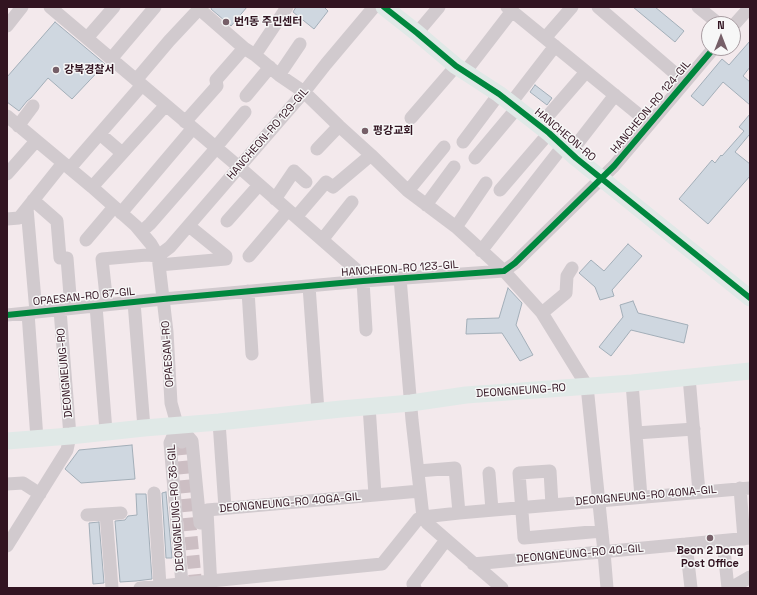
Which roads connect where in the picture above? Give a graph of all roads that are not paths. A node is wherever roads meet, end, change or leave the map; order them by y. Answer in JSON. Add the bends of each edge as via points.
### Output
{"nodes":[{"id":1,"x":22,"y":7,"type":"edge"},
{"id":2,"x":50,"y":7,"type":"edge"},
{"id":3,"x":114,"y":7,"type":"edge"},
{"id":4,"x":155,"y":7,"type":"edge"},
{"id":5,"x":287,"y":7,"type":"edge"},
{"id":6,"x":374,"y":7,"type":"edge"},
{"id":7,"x":384,"y":7,"type":"edge"},
{"id":8,"x":439,"y":7,"type":"edge"},
{"id":9,"x":572,"y":7,"type":"edge"},
{"id":10,"x":598,"y":7,"type":"edge"},
{"id":11,"x":698,"y":7,"type":"edge"},
{"id":12,"x":750,"y":7,"type":"edge"},
{"id":13,"x":198,"y":8,"type":"edge"},
{"id":14,"x":510,"y":9,"type":"edge"},
{"id":15,"x":709,"y":16,"type":"edge"},
{"id":16,"x":741,"y":17,"type":"edge"},
{"id":17,"x":7,"y":26,"type":"edge"},
{"id":18,"x":417,"y":33,"type":"junction"},
{"id":19,"x":87,"y":38,"type":"junction"},
{"id":20,"x":545,"y":38,"type":"junction"},
{"id":21,"x":300,"y":44,"type":"dead end"},
{"id":22,"x":555,"y":46,"type":"junction"},
{"id":23,"x":244,"y":48,"type":"junction"},
{"id":24,"x":255,"y":55,"type":"junction"},
{"id":25,"x":707,"y":56,"type":"edge"},
{"id":26,"x":111,"y":59,"type":"junction"},
{"id":27,"x":460,"y":69,"type":"junction"},
{"id":28,"x":274,"y":71,"type":"junction"},
{"id":29,"x":586,"y":72,"type":"junction"},
{"id":30,"x":139,"y":82,"type":"junction"},
{"id":31,"x":685,"y":82,"type":"junction"},
{"id":32,"x":304,"y":92,"type":"junction"},
{"id":33,"x":615,"y":95,"type":"junction"},
{"id":34,"x":246,"y":96,"type":"dead end"},
{"id":35,"x":509,"y":102,"type":"junction"},
{"id":36,"x":166,"y":105,"type":"junction"},
{"id":37,"x":33,"y":106,"type":"dead end"},
{"id":38,"x":245,"y":112,"type":"dead end"},
{"id":39,"x":411,"y":118,"type":"dead end"},
{"id":40,"x":10,"y":120,"type":"edge"},
{"id":41,"x":649,"y":123,"type":"junction"},
{"id":42,"x":189,"y":125,"type":"junction"},
{"id":43,"x":338,"y":126,"type":"junction"},
{"id":44,"x":544,"y":129,"type":"junction"},
{"id":45,"x":100,"y":134,"type":"junction"},
{"id":46,"x":36,"y":140,"type":"junction"},
{"id":47,"x":463,"y":142,"type":"dead end"},
{"id":48,"x":216,"y":147,"type":"junction"},
{"id":49,"x":444,"y":147,"type":"dead end"},
{"id":50,"x":317,"y":149,"type":"dead end"},
{"id":51,"x":566,"y":150,"type":"junction"},
{"id":52,"x":122,"y":153,"type":"junction"},
{"id":53,"x":371,"y":156,"type":"junction"},
{"id":54,"x":475,"y":158,"type":"dead end"},
{"id":55,"x":66,"y":166,"type":"junction"},
{"id":56,"x":239,"y":167,"type":"junction"},
{"id":57,"x":454,"y":167,"type":"dead end"},
{"id":58,"x":7,"y":174,"type":"edge"},
{"id":59,"x":601,"y":178,"type":"junction"},
{"id":60,"x":306,"y":182,"type":"dead end"},
{"id":61,"x":486,"y":183,"type":"dead end"},
{"id":62,"x":259,"y":185,"type":"junction"},
{"id":63,"x":92,"y":187,"type":"junction"},
{"id":64,"x":500,"y":190,"type":"dead end"},
{"id":65,"x":408,"y":191,"type":"junction"},
{"id":66,"x":275,"y":199,"type":"junction"},
{"id":67,"x":352,"y":202,"type":"dead end"},
{"id":68,"x":30,"y":204,"type":"junction"},
{"id":69,"x":426,"y":205,"type":"junction"},
{"id":70,"x":117,"y":210,"type":"junction"},
{"id":71,"x":292,"y":213,"type":"junction"},
{"id":72,"x":7,"y":219,"type":"edge"},
{"id":73,"x":227,"y":221,"type":"dead end"},
{"id":74,"x":189,"y":226,"type":"junction"},
{"id":75,"x":456,"y":227,"type":"junction"},
{"id":76,"x":141,"y":232,"type":"junction"},
{"id":77,"x":86,"y":240,"type":"dead end"},
{"id":78,"x":322,"y":240,"type":"junction"},
{"id":79,"x":481,"y":251,"type":"junction"},
{"id":80,"x":249,"y":256,"type":"dead end"},
{"id":81,"x":159,"y":261,"type":"junction"},
{"id":82,"x":572,"y":268,"type":"dead end"},
{"id":83,"x":504,"y":271,"type":"junction"},
{"id":84,"x":400,"y":278,"type":"junction"},
{"id":85,"x":362,"y":281,"type":"junction"},
{"id":86,"x":309,"y":286,"type":"junction"},
{"id":87,"x":248,"y":291,"type":"junction"},
{"id":88,"x":750,"y":298,"type":"edge"},
{"id":89,"x":163,"y":299,"type":"junction"},
{"id":90,"x":134,"y":302,"type":"junction"},
{"id":91,"x":102,"y":305,"type":"junction"},
{"id":92,"x":66,"y":309,"type":"junction"},
{"id":93,"x":32,"y":312,"type":"junction"},
{"id":94,"x":542,"y":312,"type":"junction"},
{"id":95,"x":7,"y":315,"type":"edge"},
{"id":96,"x":366,"y":330,"type":"dead end"},
{"id":97,"x":252,"y":354,"type":"dead end"},
{"id":98,"x":750,"y":371,"type":"edge"},
{"id":99,"x":689,"y":377,"type":"junction"},
{"id":100,"x":632,"y":383,"type":"junction"},
{"id":101,"x":587,"y":386,"type":"junction"},
{"id":102,"x":411,"y":402,"type":"junction"},
{"id":103,"x":368,"y":406,"type":"junction"},
{"id":104,"x":318,"y":411,"type":"junction"},
{"id":105,"x":219,"y":422,"type":"junction"},
{"id":106,"x":178,"y":425,"type":"junction"},
{"id":107,"x":144,"y":428,"type":"junction"},
{"id":108,"x":694,"y":429,"type":"junction"},
{"id":109,"x":106,"y":431,"type":"junction"},
{"id":110,"x":636,"y":433,"type":"junction"},
{"id":111,"x":70,"y":436,"type":"junction"},
{"id":112,"x":37,"y":438,"type":"junction"},
{"id":113,"x":7,"y":441,"type":"edge"},
{"id":114,"x":182,"y":442,"type":"tunnel mouth"},
{"id":115,"x":418,"y":471,"type":"junction"},
{"id":116,"x":490,"y":473,"type":"dead end"},
{"id":117,"x":7,"y":484,"type":"edge"},
{"id":118,"x":745,"y":488,"type":"edge"},
{"id":119,"x":154,"y":492,"type":"dead end"},
{"id":120,"x":420,"y":492,"type":"junction"},
{"id":121,"x":699,"y":492,"type":"junction"},
{"id":122,"x":40,"y":494,"type":"junction"},
{"id":123,"x":375,"y":495,"type":"junction"},
{"id":124,"x":641,"y":497,"type":"junction"},
{"id":125,"x":599,"y":500,"type":"junction"},
{"id":126,"x":552,"y":505,"type":"junction"},
{"id":127,"x":522,"y":507,"type":"junction"},
{"id":128,"x":225,"y":508,"type":"junction"},
{"id":129,"x":492,"y":510,"type":"junction"},
{"id":130,"x":121,"y":513,"type":"dead end"},
{"id":131,"x":459,"y":513,"type":"junction"},
{"id":132,"x":106,"y":514,"type":"junction"},
{"id":133,"x":87,"y":515,"type":"dead end"},
{"id":134,"x":423,"y":517,"type":"junction"},
{"id":135,"x":602,"y":531,"type":"junction"},
{"id":136,"x":747,"y":538,"type":"edge"},
{"id":137,"x":446,"y":540,"type":"junction"},
{"id":138,"x":723,"y":541,"type":"junction"},
{"id":139,"x":686,"y":544,"type":"junction"},
{"id":140,"x":7,"y":546,"type":"edge"},
{"id":141,"x":604,"y":552,"type":"junction"},
{"id":142,"x":473,"y":564,"type":"junction"},
{"id":143,"x":750,"y":577,"type":"edge"},
{"id":144,"x":208,"y":584,"type":"edge"},
{"id":145,"x":160,"y":586,"type":"junction"},
{"id":146,"x":182,"y":586,"type":"edge"},
{"id":147,"x":112,"y":588,"type":"edge"},
{"id":148,"x":140,"y":588,"type":"edge"},
{"id":149,"x":415,"y":588,"type":"edge"},
{"id":150,"x":502,"y":588,"type":"edge"},
{"id":151,"x":607,"y":588,"type":"edge"},
{"id":152,"x":691,"y":588,"type":"edge"},
{"id":153,"x":730,"y":588,"type":"edge"}],
"edges":[{"from":1,"to":17,"type":"street"},
{"from":2,"to":19,"type":"street"},
{"from":3,"to":19,"type":"street"},
{"from":4,"to":26,"type":"street"},
{"from":5,"to":24,"type":"street"},
{"from":6,"to":32,"type":"street","name":"HANCHEON-RO 129-GIL"},
{"from":7,"to":18,"type":"main road","name":"HANCHEON-RO"},
{"from":8,"to":18,"type":"street"},
{"from":9,"to":20,"type":"street"},
{"from":10,"to":31,"type":"street"},
{"from":11,"to":15,"type":"street"},
{"from":12,"to":16,"type":"street"},
{"from":13,"to":23,"type":"street"},
{"from":13,"to":30,"type":"street","via":[[169,41]]},
{"from":14,"to":20,"type":"street"},
{"from":14,"to":27,"type":"street"},
{"from":18,"to":27,"type":"main road","name":"HANCHEON-RO"},
{"from":19,"to":26,"type":"street"},
{"from":20,"to":22,"type":"street"},
{"from":21,"to":28,"type":"street"},
{"from":22,"to":29,"type":"street"},
{"from":22,"to":35,"type":"street","name":"HANCHEON-RO"},
{"from":23,"to":24,"type":"street"},
{"from":23,"to":42,"type":"street","via":[[216,80],[217,86]]},
{"from":24,"to":28,"type":"street"},
{"from":25,"to":31,"type":"street","name":"HANCHEON-RO 124-GIL"},
{"from":26,"to":30,"type":"street"},
{"from":27,"to":35,"type":"main road","name":"HANCHEON-RO"},
{"from":27,"to":39,"type":"street"},
{"from":28,"to":32,"type":"street"},
{"from":28,"to":34,"type":"street"},
{"from":29,"to":33,"type":"street"},
{"from":29,"to":44,"type":"street","name":"HANCHEON-RO"},
{"from":30,"to":36,"type":"street"},
{"from":30,"to":45,"type":"street"},
{"from":31,"to":41,"type":"street","name":"HANCHEON-RO 124-GIL"},
{"from":32,"to":43,"type":"street"},
{"from":32,"to":56,"type":"street","name":"HANCHEON-RO 129-GIL"},
{"from":33,"to":41,"type":"street"},
{"from":33,"to":51,"type":"street","name":"HANCHEON-RO"},
{"from":35,"to":44,"type":"main road","name":"HANCHEON-RO"},
{"from":35,"to":47,"type":"street","name":"HANCHEON-RO"},
{"from":35,"to":54,"type":"street","name":"HANCHEON-RO"},
{"from":36,"to":42,"type":"street"},
{"from":36,"to":52,"type":"street"},
{"from":37,"to":40,"type":"street"},
{"from":38,"to":48,"type":"street"},
{"from":40,"to":46,"type":"street","name":"OPAESAN-RO"},
{"from":41,"to":59,"type":"street","name":"HANCHEON-RO 124-GIL"},
{"from":42,"to":48,"type":"street"},
{"from":42,"to":70,"type":"street"},
{"from":43,"to":50,"type":"street"},
{"from":43,"to":53,"type":"street"},
{"from":44,"to":51,"type":"main road","name":"HANCHEON-RO"},
{"from":44,"to":64,"type":"street","name":"HANCHEON-RO"},
{"from":45,"to":52,"type":"street"},
{"from":45,"to":55,"type":"street"},
{"from":46,"to":55,"type":"street","name":"OPAESAN-RO"},
{"from":46,"to":58,"type":"street"},
{"from":48,"to":56,"type":"street"},
{"from":48,"to":76,"type":"street"},
{"from":49,"to":65,"type":"street"},
{"from":51,"to":59,"type":"main road","name":"HANCHEON-RO"},
{"from":51,"to":79,"type":"street","name":"HANCHEON-RO"},
{"from":52,"to":63,"type":"street"},
{"from":53,"to":65,"type":"street"},
{"from":53,"to":71,"type":"street","via":[[333,187],[326,182]]},
{"from":55,"to":63,"type":"street","name":"OPAESAN-RO"},
{"from":55,"to":68,"type":"street"},
{"from":56,"to":62,"type":"street"},
{"from":56,"to":74,"type":"street","name":"HANCHEON-RO 129-GIL"},
{"from":57,"to":69,"type":"street"},
{"from":59,"to":83,"type":"street"},
{"from":59,"to":88,"type":"main road","name":"HANCHEON-RO"},
{"from":60,"to":66,"type":"street","via":[[294,172]]},
{"from":61,"to":75,"type":"street"},
{"from":62,"to":66,"type":"street"},
{"from":62,"to":73,"type":"street"},
{"from":63,"to":70,"type":"street","name":"OPAESAN-RO"},
{"from":65,"to":69,"type":"street"},
{"from":66,"to":71,"type":"street"},
{"from":67,"to":78,"type":"street"},
{"from":68,"to":72,"type":"street","via":[[19,218]]},
{"from":68,"to":92,"type":"street","name":"OPAESAN-RO 67-GIL","via":[[57,221],[64,258]]},
{"from":68,"to":93,"type":"street","name":"OPAESAN-RO 67-GIL"},
{"from":69,"to":75,"type":"street"},
{"from":70,"to":76,"type":"street","name":"OPAESAN-RO"},
{"from":70,"to":77,"type":"street"},
{"from":71,"to":78,"type":"street"},
{"from":71,"to":80,"type":"street"},
{"from":74,"to":81,"type":"street","name":"HANCHEON-RO 129-GIL"},
{"from":74,"to":81,"type":"street","via":[[226,256],[226,259]]},
{"from":75,"to":79,"type":"street"},
{"from":76,"to":81,"type":"street","name":"OPAESAN-RO","via":[[151,244]]},
{"from":78,"to":85,"type":"street","via":[[360,273]]},
{"from":79,"to":83,"type":"street"},
{"from":81,"to":89,"type":"street","name":"OPAESAN-RO"},
{"from":81,"to":91,"type":"street","name":"OPAESAN-RO 67-GIL","via":[[146,255],[102,259]]},
{"from":82,"to":94,"type":"street","via":[[568,276],[566,293]]},
{"from":83,"to":84,"type":"street","name":"HANCHEON-RO 123-GIL"},
{"from":83,"to":94,"type":"street"},
{"from":84,"to":85,"type":"street","name":"HANCHEON-RO 123-GIL"},
{"from":84,"to":102,"type":"street"},
{"from":85,"to":86,"type":"street","name":"HANCHEON-RO 123-GIL"},
{"from":85,"to":96,"type":"street","name":"HANCHEON-RO 123-GIL"},
{"from":86,"to":87,"type":"street","name":"HANCHEON-RO 123-GIL"},
{"from":86,"to":104,"type":"street"},
{"from":87,"to":89,"type":"street","name":"HANCHEON-RO 123-GIL"},
{"from":87,"to":97,"type":"street"},
{"from":89,"to":90,"type":"street","name":"OPAESAN-RO 67-GIL"},
{"from":89,"to":106,"type":"street","name":"OPAESAN-RO","via":[[171,403]]},
{"from":90,"to":91,"type":"street","name":"OPAESAN-RO 67-GIL"},
{"from":90,"to":107,"type":"street"},
{"from":91,"to":92,"type":"street","name":"OPAESAN-RO 67-GIL"},
{"from":91,"to":109,"type":"street"},
{"from":92,"to":93,"type":"street","name":"OPAESAN-RO 67-GIL"},
{"from":92,"to":111,"type":"street","name":"DEONGNEUNG-RO"},
{"from":93,"to":95,"type":"street","name":"OPAESAN-RO 67-GIL"},
{"from":93,"to":112,"type":"street"},
{"from":94,"to":101,"type":"street"},
{"from":98,"to":99,"type":"main road","name":"DEONGNEUNG-RO"},
{"from":99,"to":100,"type":"main road","name":"DEONGNEUNG-RO"},
{"from":99,"to":108,"type":"street"},
{"from":100,"to":101,"type":"main road","name":"DEONGNEUNG-RO"},
{"from":100,"to":110,"type":"street"},
{"from":101,"to":102,"type":"main road","name":"DEONGNEUNG-RO"},
{"from":101,"to":125,"type":"street"},
{"from":102,"to":103,"type":"main road","name":"DEONGNEUNG-RO"},
{"from":102,"to":115,"type":"street"},
{"from":103,"to":104,"type":"main road","name":"DEONGNEUNG-RO"},
{"from":103,"to":123,"type":"street"},
{"from":104,"to":105,"type":"main road","name":"DEONGNEUNG-RO"},
{"from":105,"to":106,"type":"main road","name":"DEONGNEUNG-RO"},
{"from":105,"to":128,"type":"street"},
{"from":106,"to":107,"type":"main road","name":"DEONGNEUNG-RO"},
{"from":106,"to":114,"type":"street","name":"OPAESAN-RO"},
{"from":106,"to":144,"type":"street","name":"DEONGNEUNG-RO 36-GIL","via":[[192,440]]},
{"from":106,"to":146,"type":"street","name":"DEONGNEUNG-RO 36-GIL","via":[[170,443]]},
{"from":107,"to":109,"type":"main road","name":"DEONGNEUNG-RO"},
{"from":108,"to":110,"type":"street"},
{"from":108,"to":121,"type":"street"},
{"from":109,"to":111,"type":"main road","name":"DEONGNEUNG-RO"},
{"from":110,"to":124,"type":"street"},
{"from":111,"to":112,"type":"main road","name":"DEONGNEUNG-RO"},
{"from":111,"to":122,"type":"street","via":[[67,450]]},
{"from":112,"to":113,"type":"main road","name":"DEONGNEUNG-RO"},
{"from":115,"to":120,"type":"street"},
{"from":115,"to":131,"type":"street","via":[[455,468]]},
{"from":116,"to":129,"type":"street"},
{"from":117,"to":122,"type":"street","via":[[23,483]]},
{"from":118,"to":121,"type":"street","name":"DEONGNEUNG-RO 40NA-GIL"},
{"from":118,"to":136,"type":"street","name":"DEONGNEUNG-RO 40NA-GIL"},
{"from":119,"to":145,"type":"street"},
{"from":120,"to":123,"type":"street","name":"DEONGNEUNG-RO 40GA-GIL"},
{"from":120,"to":134,"type":"street"},
{"from":121,"to":124,"type":"street","name":"DEONGNEUNG-RO 40NA-GIL"},
{"from":122,"to":140,"type":"street"},
{"from":123,"to":128,"type":"street","name":"DEONGNEUNG-RO 40GA-GIL"},
{"from":124,"to":125,"type":"street","name":"DEONGNEUNG-RO 40NA-GIL"},
{"from":125,"to":126,"type":"street","name":"DEONGNEUNG-RO 40NA-GIL"},
{"from":125,"to":135,"type":"street"},
{"from":126,"to":127,"type":"street","name":"DEONGNEUNG-RO 40NA-GIL"},
{"from":126,"to":127,"type":"street","via":[[550,471],[519,473]]},
{"from":127,"to":129,"type":"street","name":"DEONGNEUNG-RO 40NA-GIL"},
{"from":127,"to":135,"type":"street","via":[[524,538]]},
{"from":128,"to":144,"type":"street","name":"DEONGNEUNG-RO 40GA-GIL","via":[[207,510]]},
{"from":129,"to":131,"type":"street","name":"DEONGNEUNG-RO 40NA-GIL"},
{"from":130,"to":132,"type":"street"},
{"from":131,"to":134,"type":"street","name":"DEONGNEUNG-RO 40NA-GIL"},
{"from":132,"to":133,"type":"street"},
{"from":132,"to":147,"type":"street"},
{"from":134,"to":137,"type":"street"},
{"from":134,"to":144,"type":"street","via":[[418,519],[382,564]]},
{"from":135,"to":141,"type":"street"},
{"from":136,"to":138,"type":"street","name":"DEONGNEUNG-RO 40-GIL"},
{"from":137,"to":142,"type":"street"},
{"from":137,"to":149,"type":"street","via":[[413,584]]},
{"from":138,"to":139,"type":"street","name":"DEONGNEUNG-RO 40-GIL"},
{"from":138,"to":153,"type":"street"},
{"from":139,"to":141,"type":"street","name":"DEONGNEUNG-RO 40-GIL"},
{"from":139,"to":152,"type":"street"},
{"from":141,"to":142,"type":"street","name":"DEONGNEUNG-RO 40-GIL"},
{"from":141,"to":151,"type":"street"},
{"from":142,"to":150,"type":"street"},
{"from":143,"to":153,"type":"street"},
{"from":144,"to":146,"type":"street"},
{"from":145,"to":146,"type":"street"},
{"from":145,"to":148,"type":"street"}]}
